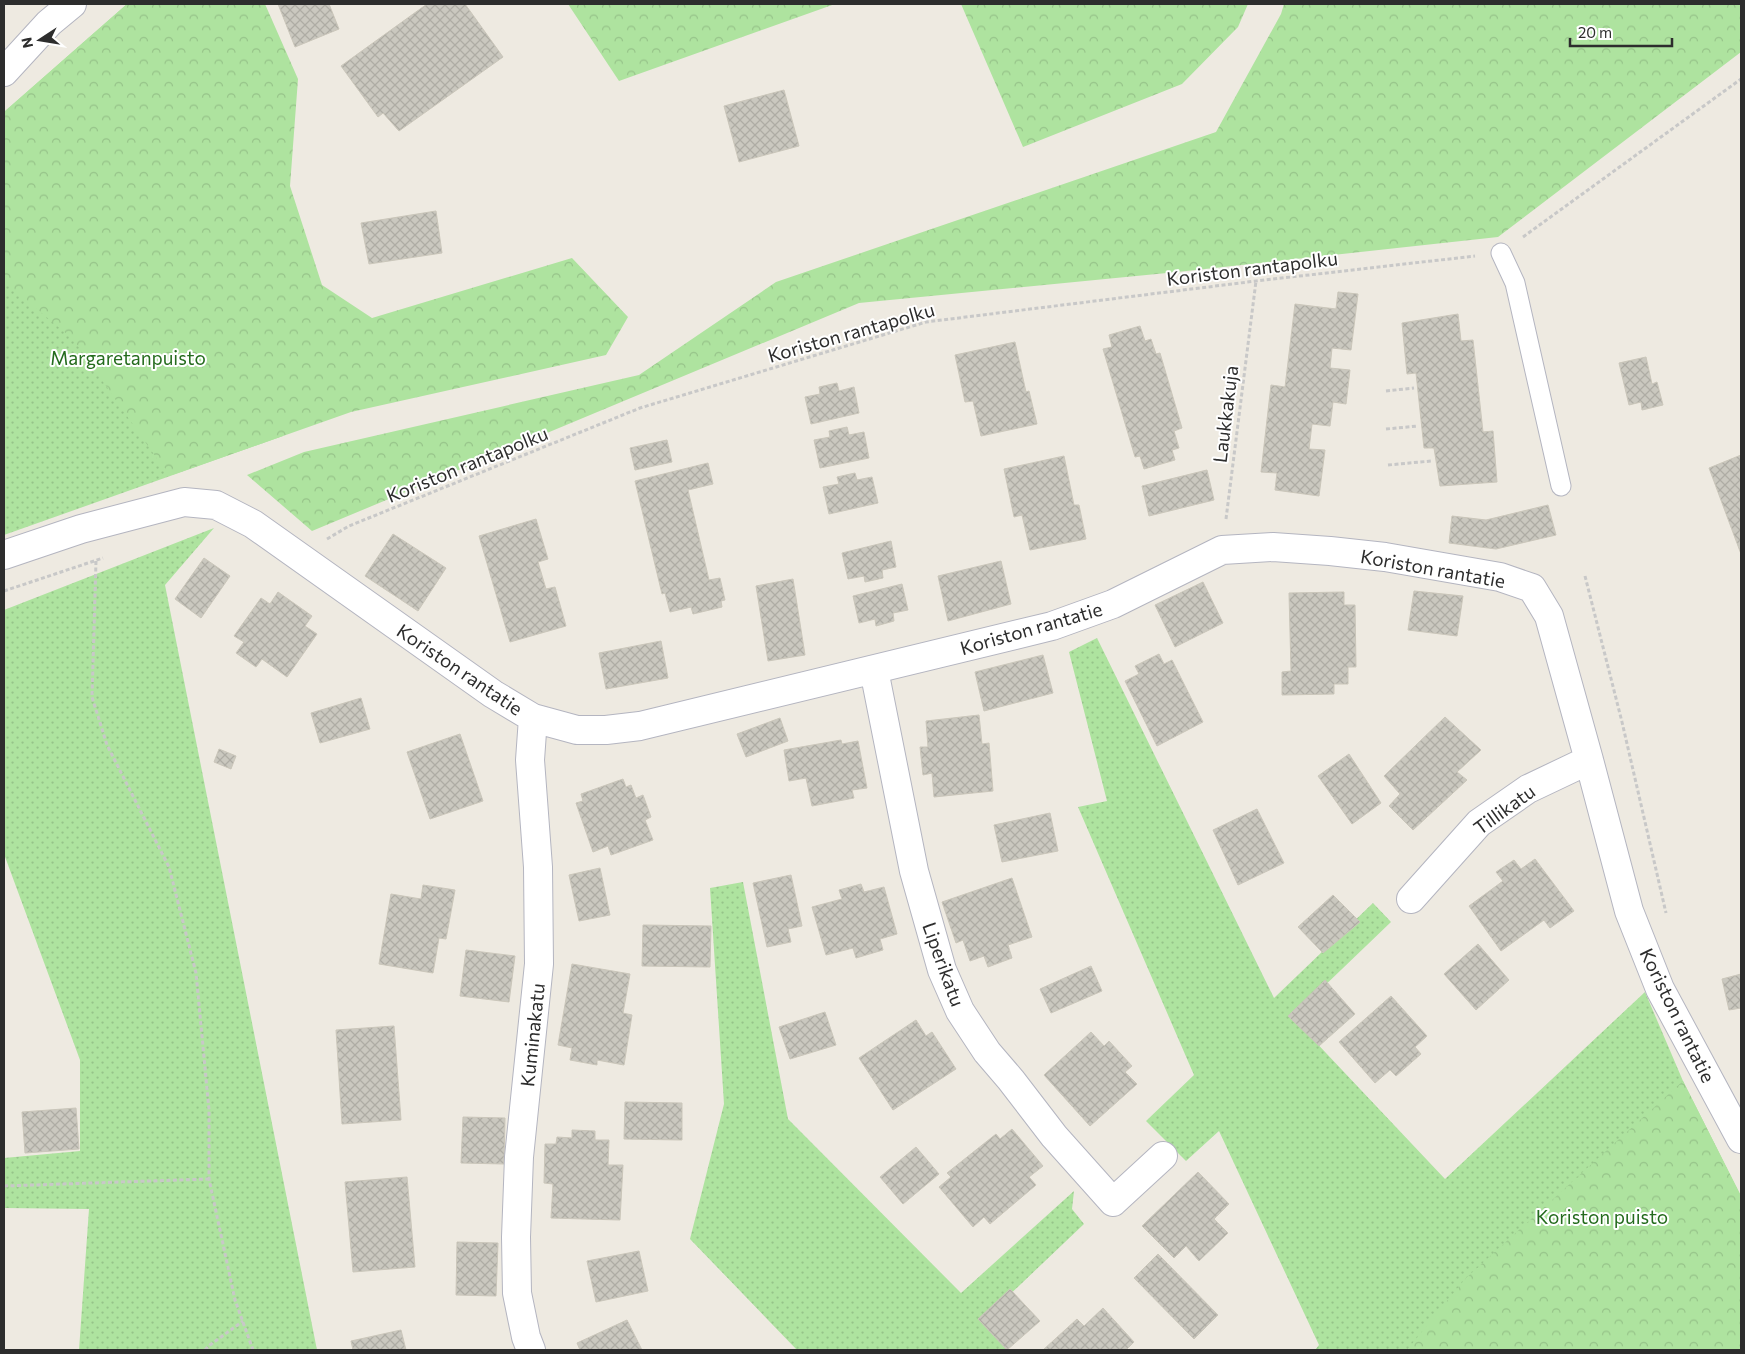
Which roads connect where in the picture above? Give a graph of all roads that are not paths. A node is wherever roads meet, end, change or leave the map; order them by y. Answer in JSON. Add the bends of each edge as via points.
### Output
{"nodes":[{"id":1,"x":72,"y":4,"type":"edge"},
{"id":2,"x":4,"y":72,"type":"edge"},
{"id":3,"x":1501,"y":254,"type":"road end"},
{"id":4,"x":1561,"y":486,"type":"dead end"},
{"id":5,"x":4,"y":555,"type":"edge"},
{"id":6,"x":874,"y":670,"type":"junction"},
{"id":7,"x":534,"y":718,"type":"junction"},
{"id":8,"x":1590,"y":760,"type":"junction"},
{"id":9,"x":1411,"y":899,"type":"dead end"},
{"id":10,"x":1741,"y":1139,"type":"edge"},
{"id":11,"x":1163,"y":1156,"type":"dead end"},
{"id":12,"x":531,"y":1350,"type":"edge"}],
"edges":[{"from":1,"to":2,"type":"street","via":[[49,23]]},
{"from":3,"to":4,"type":"lane","via":[[1515,283]]},
{"from":5,"to":7,"type":"street","name":"Koriston rantatie","via":[[81,528],[184,502],[216,505],[253,524],[493,694]]},
{"from":6,"to":7,"type":"street","name":"Koriston rantatie","via":[[640,726],[577,730]]},
{"from":6,"to":8,"type":"street","name":"Koriston rantatie","via":[[1032,632],[1076,618],[1113,604],[1222,550],[1273,547],[1385,557],[1500,577],[1532,588],[1549,616]]},
{"from":6,"to":11,"type":"street","name":"Liperikatu","via":[[914,871],[942,970],[960,1011],[987,1052],[1054,1136],[1113,1202]]},
{"from":7,"to":12,"type":"street","name":"Kuminakatu","via":[[530,760],[538,867],[539,964],[520,1157],[516,1237],[517,1293]]},
{"from":8,"to":9,"type":"street","name":"Tillikatu","via":[[1528,789],[1479,823]]},
{"from":8,"to":10,"type":"street","name":"Koriston rantatie","via":[[1633,919],[1660,989]]}]}
